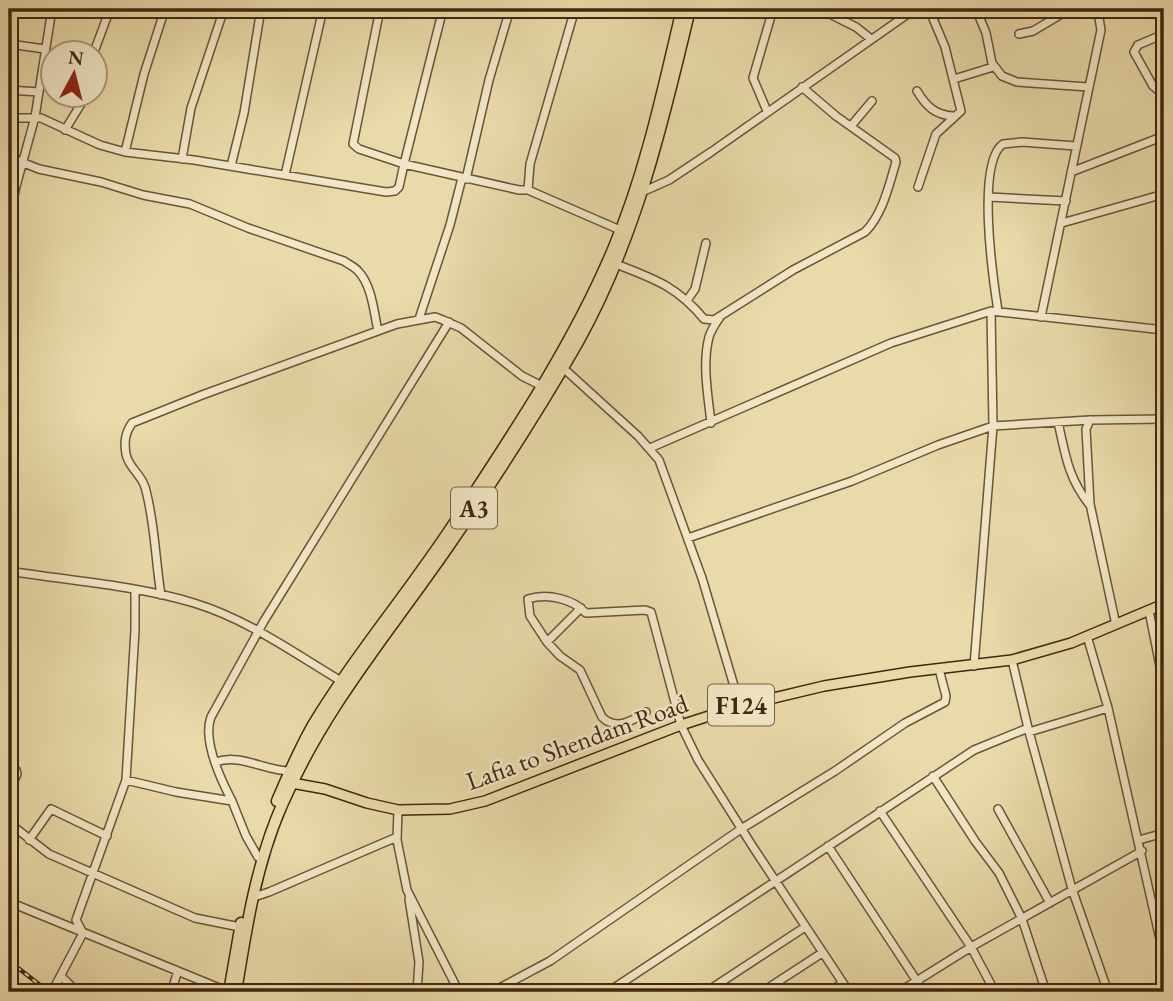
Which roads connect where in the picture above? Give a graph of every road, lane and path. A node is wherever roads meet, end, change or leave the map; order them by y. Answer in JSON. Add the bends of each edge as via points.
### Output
{"nodes":[{"id":1,"x":52,"y":9,"type":"edge"},
{"id":2,"x":110,"y":9,"type":"edge"},
{"id":3,"x":165,"y":9,"type":"edge"},
{"id":4,"x":224,"y":9,"type":"edge"},
{"id":5,"x":261,"y":9,"type":"edge"},
{"id":6,"x":323,"y":9,"type":"edge"},
{"id":7,"x":380,"y":9,"type":"edge"},
{"id":8,"x":443,"y":9,"type":"edge"},
{"id":9,"x":510,"y":9,"type":"edge"},
{"id":10,"x":575,"y":9,"type":"edge"},
{"id":11,"x":654,"y":9,"type":"edge"},
{"id":12,"x":690,"y":9,"type":"edge"},
{"id":13,"x":773,"y":9,"type":"edge"},
{"id":14,"x":820,"y":9,"type":"edge"},
{"id":15,"x":915,"y":9,"type":"edge"},
{"id":16,"x":929,"y":9,"type":"edge"},
{"id":17,"x":976,"y":9,"type":"edge"},
{"id":18,"x":1070,"y":9,"type":"edge"},
{"id":19,"x":1094,"y":9,"type":"edge"},
{"id":20,"x":682,"y":12,"type":"edge"},
{"id":21,"x":1019,"y":34,"type":"dead end"},
{"id":22,"x":1164,"y":34,"type":"edge"},
{"id":23,"x":47,"y":38,"type":"edge"},
{"id":24,"x":99,"y":38,"type":"edge"},
{"id":25,"x":871,"y":39,"type":"junction"},
{"id":26,"x":9,"y":44,"type":"edge"},
{"id":27,"x":38,"y":48,"type":"edge"},
{"id":28,"x":993,"y":67,"type":"junction"},
{"id":29,"x":954,"y":79,"type":"junction"},
{"id":30,"x":802,"y":87,"type":"junction"},
{"id":31,"x":1088,"y":87,"type":"junction"},
{"id":32,"x":9,"y":90,"type":"edge"},
{"id":33,"x":917,"y":91,"type":"dead end"},
{"id":34,"x":38,"y":92,"type":"joint"},
{"id":35,"x":1164,"y":95,"type":"edge"},
{"id":36,"x":872,"y":101,"type":"dead end"},
{"id":37,"x":79,"y":108,"type":"edge"},
{"id":38,"x":767,"y":111,"type":"junction"},
{"id":39,"x":953,"y":116,"type":"junction"},
{"id":40,"x":35,"y":117,"type":"junction"},
{"id":41,"x":9,"y":118,"type":"edge"},
{"id":42,"x":851,"y":126,"type":"junction"},
{"id":43,"x":65,"y":130,"type":"junction"},
{"id":44,"x":1164,"y":136,"type":"edge"},
{"id":45,"x":1076,"y":146,"type":"junction"},
{"id":46,"x":125,"y":152,"type":"junction"},
{"id":47,"x":9,"y":157,"type":"edge"},
{"id":48,"x":182,"y":159,"type":"junction"},
{"id":49,"x":23,"y":162,"type":"junction"},
{"id":50,"x":404,"y":164,"type":"junction"},
{"id":51,"x":232,"y":166,"type":"junction"},
{"id":52,"x":1071,"y":172,"type":"junction"},
{"id":53,"x":285,"y":175,"type":"junction"},
{"id":54,"x":464,"y":178,"type":"junction"},
{"id":55,"x":918,"y":187,"type":"dead end"},
{"id":56,"x":528,"y":190,"type":"junction"},
{"id":57,"x":642,"y":192,"type":"junction"},
{"id":58,"x":1164,"y":194,"type":"edge"},
{"id":59,"x":989,"y":197,"type":"junction"},
{"id":60,"x":1066,"y":201,"type":"junction"},
{"id":61,"x":1062,"y":223,"type":"junction"},
{"id":62,"x":9,"y":227,"type":"edge"},
{"id":63,"x":620,"y":230,"type":"junction"},
{"id":64,"x":706,"y":243,"type":"dead end"},
{"id":65,"x":616,"y":264,"type":"junction"},
{"id":66,"x":688,"y":299,"type":"junction"},
{"id":67,"x":994,"y":311,"type":"junction"},
{"id":68,"x":720,"y":316,"type":"junction"},
{"id":69,"x":1041,"y":317,"type":"junction"},
{"id":70,"x":419,"y":319,"type":"junction"},
{"id":71,"x":704,"y":319,"type":"junction"},
{"id":72,"x":449,"y":322,"type":"junction"},
{"id":73,"x":1164,"y":330,"type":"edge"},
{"id":74,"x":378,"y":331,"type":"junction"},
{"id":75,"x":709,"y":334,"type":"junction"},
{"id":76,"x":560,"y":365,"type":"junction"},
{"id":77,"x":542,"y":386,"type":"junction"},
{"id":78,"x":1164,"y":419,"type":"edge"},
{"id":79,"x":1090,"y":420,"type":"junction"},
{"id":80,"x":1058,"y":422,"type":"junction"},
{"id":81,"x":711,"y":423,"type":"junction"},
{"id":82,"x":993,"y":426,"type":"junction"},
{"id":83,"x":650,"y":448,"type":"junction"},
{"id":84,"x":1090,"y":504,"type":"junction"},
{"id":85,"x":688,"y":538,"type":"junction"},
{"id":86,"x":9,"y":571,"type":"edge"},
{"id":87,"x":135,"y":591,"type":"junction"},
{"id":88,"x":161,"y":595,"type":"junction"},
{"id":89,"x":1164,"y":604,"type":"edge"},
{"id":90,"x":581,"y":608,"type":"junction"},
{"id":91,"x":1149,"y":611,"type":"junction"},
{"id":92,"x":1116,"y":625,"type":"junction"},
{"id":93,"x":258,"y":631,"type":"junction"},
{"id":94,"x":1087,"y":636,"type":"junction"},
{"id":95,"x":547,"y":642,"type":"junction"},
{"id":96,"x":1012,"y":660,"type":"junction"},
{"id":97,"x":974,"y":666,"type":"junction"},
{"id":98,"x":939,"y":669,"type":"junction"},
{"id":99,"x":341,"y":681,"type":"junction"},
{"id":100,"x":1164,"y":686,"type":"edge"},
{"id":101,"x":740,"y":706,"type":"junction"},
{"id":102,"x":1108,"y":708,"type":"junction"},
{"id":103,"x":646,"y":712,"type":"dead end"},
{"id":104,"x":681,"y":725,"type":"junction"},
{"id":105,"x":1028,"y":730,"type":"junction"},
{"id":106,"x":216,"y":762,"type":"junction"},
{"id":107,"x":9,"y":765,"type":"edge"},
{"id":108,"x":289,"y":775,"type":"junction"},
{"id":109,"x":933,"y":776,"type":"junction"},
{"id":110,"x":127,"y":780,"type":"junction"},
{"id":111,"x":9,"y":792,"type":"edge"},
{"id":112,"x":232,"y":801,"type":"junction"},
{"id":113,"x":998,"y":809,"type":"dead end"},
{"id":114,"x":398,"y":810,"type":"junction"},
{"id":115,"x":880,"y":811,"type":"junction"},
{"id":116,"x":9,"y":823,"type":"edge"},
{"id":117,"x":741,"y":829,"type":"junction"},
{"id":118,"x":1164,"y":833,"type":"edge"},
{"id":119,"x":107,"y":836,"type":"junction"},
{"id":120,"x":397,"y":836,"type":"junction"},
{"id":121,"x":29,"y":840,"type":"junction"},
{"id":122,"x":1139,"y":840,"type":"junction"},
{"id":123,"x":828,"y":846,"type":"junction"},
{"id":124,"x":1142,"y":851,"type":"junction"},
{"id":125,"x":258,"y":857,"type":"junction"},
{"id":126,"x":93,"y":873,"type":"junction"},
{"id":127,"x":775,"y":882,"type":"junction"},
{"id":128,"x":1072,"y":889,"type":"junction"},
{"id":129,"x":407,"y":890,"type":"junction"},
{"id":130,"x":254,"y":897,"type":"junction"},
{"id":131,"x":9,"y":902,"type":"edge"},
{"id":132,"x":1050,"y":903,"type":"junction"},
{"id":133,"x":1022,"y":919,"type":"junction"},
{"id":134,"x":240,"y":927,"type":"junction"},
{"id":135,"x":805,"y":927,"type":"junction"},
{"id":136,"x":83,"y":933,"type":"junction"},
{"id":137,"x":971,"y":947,"type":"junction"},
{"id":138,"x":822,"y":953,"type":"junction"},
{"id":139,"x":1164,"y":957,"type":"edge"},
{"id":140,"x":178,"y":971,"type":"junction"},
{"id":141,"x":61,"y":976,"type":"junction"},
{"id":142,"x":916,"y":981,"type":"junction"},
{"id":143,"x":843,"y":983,"type":"junction"},
{"id":144,"x":52,"y":992,"type":"edge"},
{"id":145,"x":76,"y":992,"type":"edge"},
{"id":146,"x":171,"y":992,"type":"edge"},
{"id":147,"x":229,"y":992,"type":"edge"},
{"id":148,"x":236,"y":992,"type":"edge"},
{"id":149,"x":418,"y":992,"type":"edge"},
{"id":150,"x":459,"y":992,"type":"edge"},
{"id":151,"x":492,"y":992,"type":"edge"},
{"id":152,"x":608,"y":992,"type":"edge"},
{"id":153,"x":706,"y":992,"type":"edge"},
{"id":154,"x":762,"y":992,"type":"edge"},
{"id":155,"x":828,"y":992,"type":"edge"},
{"id":156,"x":849,"y":992,"type":"edge"},
{"id":157,"x":899,"y":992,"type":"edge"},
{"id":158,"x":924,"y":992,"type":"edge"},
{"id":159,"x":995,"y":992,"type":"edge"},
{"id":160,"x":1046,"y":992,"type":"edge"},
{"id":161,"x":1108,"y":992,"type":"edge"}],
"edges":[{"from":1,"to":23,"type":"street"},
{"from":2,"to":24,"type":"street"},
{"from":3,"to":46,"type":"street"},
{"from":4,"to":48,"type":"street","via":[[191,108]]},
{"from":5,"to":51,"type":"street"},
{"from":6,"to":53,"type":"street"},
{"from":7,"to":50,"type":"street","via":[[352,141],[359,149]]},
{"from":8,"to":50,"type":"street"},
{"from":9,"to":54,"type":"street"},
{"from":10,"to":56,"type":"street","via":[[530,164]]},
{"from":11,"to":20,"type":"street"},
{"from":12,"to":57,"type":"highway","number":"A3"},
{"from":13,"to":38,"type":"street","via":[[753,78]]},
{"from":14,"to":25,"type":"street"},
{"from":15,"to":25,"type":"street"},
{"from":16,"to":29,"type":"street"},
{"from":17,"to":28,"type":"street"},
{"from":18,"to":21,"type":"street"},
{"from":19,"to":31,"type":"street","via":[[1101,30]]},
{"from":20,"to":63,"type":"highway","number":"A3","via":[[641,170]]},
{"from":22,"to":35,"type":"street","via":[[1134,52],[1156,90]]},
{"from":25,"to":30,"type":"street"},
{"from":26,"to":27,"type":"street"},
{"from":28,"to":29,"type":"street"},
{"from":28,"to":31,"type":"street","via":[[1017,82]]},
{"from":29,"to":39,"type":"street","via":[[961,111]]},
{"from":30,"to":38,"type":"street"},
{"from":30,"to":42,"type":"street"},
{"from":31,"to":45,"type":"street"},
{"from":32,"to":34,"type":"street"},
{"from":33,"to":39,"type":"street","via":[[930,109]]},
{"from":34,"to":40,"type":"street"},
{"from":36,"to":42,"type":"street"},
{"from":37,"to":43,"type":"street"},
{"from":38,"to":57,"type":"street","via":[[669,180]]},
{"from":39,"to":55,"type":"street","via":[[936,134]]},
{"from":40,"to":41,"type":"street"},
{"from":40,"to":43,"type":"street"},
{"from":40,"to":49,"type":"street"},
{"from":42,"to":68,"type":"street","via":[[896,162],[874,223]]},
{"from":43,"to":46,"type":"street"},
{"from":44,"to":52,"type":"street"},
{"from":45,"to":52,"type":"street"},
{"from":45,"to":59,"type":"street","via":[[1000,145],[994,154]]},
{"from":46,"to":48,"type":"street"},
{"from":47,"to":49,"type":"street"},
{"from":48,"to":51,"type":"street"},
{"from":49,"to":62,"type":"street"},
{"from":49,"to":74,"type":"street","via":[[190,204],[344,261],[363,278]]},
{"from":50,"to":53,"type":"street","via":[[399,187],[392,192]]},
{"from":50,"to":54,"type":"street"},
{"from":51,"to":53,"type":"street"},
{"from":52,"to":60,"type":"street"},
{"from":54,"to":56,"type":"street"},
{"from":54,"to":70,"type":"street"},
{"from":56,"to":63,"type":"street"},
{"from":57,"to":65,"type":"highway","number":"A3"},
{"from":58,"to":61,"type":"street"},
{"from":59,"to":60,"type":"street"},
{"from":59,"to":67,"type":"street"},
{"from":60,"to":61,"type":"street"},
{"from":61,"to":69,"type":"street"},
{"from":63,"to":76,"type":"highway","number":"A3"},
{"from":64,"to":66,"type":"street","via":[[695,289]]},
{"from":65,"to":66,"type":"street"},
{"from":65,"to":76,"type":"highway","number":"A3"},
{"from":66,"to":71,"type":"street"},
{"from":67,"to":69,"type":"street"},
{"from":67,"to":81,"type":"street","via":[[891,343]]},
{"from":67,"to":82,"type":"street"},
{"from":68,"to":71,"type":"street"},
{"from":68,"to":75,"type":"street"},
{"from":69,"to":73,"type":"street"},
{"from":70,"to":72,"type":"street","via":[[435,317]]},
{"from":70,"to":74,"type":"street"},
{"from":71,"to":75,"type":"street"},
{"from":72,"to":77,"type":"street"},
{"from":72,"to":93,"type":"street"},
{"from":74,"to":88,"type":"street","via":[[132,423],[126,431],[127,458],[139,474],[155,527]]},
{"from":75,"to":81,"type":"street"},
{"from":76,"to":77,"type":"highway","number":"A3"},
{"from":76,"to":83,"type":"street"},
{"from":76,"to":108,"type":"highway","number":"A3","via":[[448,547]]},
{"from":77,"to":99,"type":"highway","number":"A3","via":[[436,551]]},
{"from":78,"to":79,"type":"street"},
{"from":79,"to":80,"type":"street"},
{"from":79,"to":84,"type":"street","via":[[1086,429]]},
{"from":80,"to":82,"type":"street"},
{"from":80,"to":84,"type":"street","via":[[1069,470]]},
{"from":81,"to":83,"type":"street"},
{"from":82,"to":85,"type":"street"},
{"from":82,"to":97,"type":"street"},
{"from":83,"to":85,"type":"street","via":[[665,474]]},
{"from":84,"to":92,"type":"street"},
{"from":85,"to":101,"type":"street"},
{"from":86,"to":87,"type":"street"},
{"from":87,"to":88,"type":"street"},
{"from":87,"to":110,"type":"street"},
{"from":88,"to":93,"type":"street","via":[[196,604]]},
{"from":89,"to":91,"type":"main road","name":"Lafia to Shendam Road","number":"F124"},
{"from":90,"to":95,"type":"street"},
{"from":90,"to":95,"type":"street","via":[[570,601],[528,599],[530,616]]},
{"from":90,"to":104,"type":"street","via":[[586,613],[652,612]]},
{"from":91,"to":92,"type":"main road","name":"Lafia to Shendam Road","number":"F124"},
{"from":91,"to":100,"type":"street"},
{"from":92,"to":94,"type":"main road","name":"Lafia to Shendam Road","number":"F124"},
{"from":93,"to":99,"type":"street"},
{"from":93,"to":106,"type":"street","via":[[209,722],[207,732]]},
{"from":94,"to":96,"type":"main road","name":"Lafia to Shendam Road","number":"F124"},
{"from":94,"to":102,"type":"street"},
{"from":95,"to":103,"type":"street","via":[[580,670],[608,722],[624,724]]},
{"from":96,"to":97,"type":"main road","name":"Lafia to Shendam Road","number":"F124"},
{"from":96,"to":105,"type":"street"},
{"from":97,"to":98,"type":"main road","name":"Lafia to Shendam Road","number":"F124"},
{"from":98,"to":101,"type":"main road","name":"Lafia to Shendam Road","number":"F124","via":[[824,686]]},
{"from":98,"to":117,"type":"street","via":[[944,702]]},
{"from":99,"to":108,"type":"highway","number":"A3"},
{"from":101,"to":104,"type":"main road","name":"Lafia to Shendam Road","number":"F124"},
{"from":102,"to":105,"type":"street"},
{"from":102,"to":122,"type":"street"},
{"from":104,"to":114,"type":"main road","name":"Lafia to Shendam Road","number":"F124","via":[[485,801],[450,810]]},
{"from":104,"to":117,"type":"street"},
{"from":105,"to":109,"type":"street","via":[[974,750]]},
{"from":105,"to":128,"type":"street"},
{"from":106,"to":108,"type":"street","via":[[243,760]]},
{"from":106,"to":112,"type":"street"},
{"from":107,"to":111,"type":"street","via":[[18,772]]},
{"from":108,"to":114,"type":"main road","name":"Lafia to Shendam Road","number":"F124"},
{"from":108,"to":125,"type":"highway","number":"A3"},
{"from":108,"to":130,"type":"highway","number":"A3"},
{"from":109,"to":115,"type":"street"},
{"from":109,"to":133,"type":"street","via":[[999,873]]},
{"from":110,"to":112,"type":"street"},
{"from":110,"to":119,"type":"street"},
{"from":112,"to":125,"type":"street"},
{"from":113,"to":132,"type":"street"},
{"from":114,"to":120,"type":"street"},
{"from":115,"to":123,"type":"street"},
{"from":115,"to":137,"type":"street"},
{"from":116,"to":121,"type":"street"},
{"from":117,"to":127,"type":"street"},
{"from":117,"to":151,"type":"street","via":[[550,961]]},
{"from":118,"to":122,"type":"street"},
{"from":119,"to":121,"type":"street","via":[[51,809]]},
{"from":119,"to":126,"type":"street"},
{"from":120,"to":129,"type":"street"},
{"from":120,"to":130,"type":"street"},
{"from":121,"to":126,"type":"street","via":[[49,855]]},
{"from":122,"to":124,"type":"street"},
{"from":123,"to":127,"type":"street"},
{"from":123,"to":142,"type":"street"},
{"from":124,"to":128,"type":"street"},
{"from":124,"to":139,"type":"street"},
{"from":125,"to":134,"type":"highway","number":"A3"},
{"from":126,"to":134,"type":"street","via":[[195,918]]},
{"from":126,"to":136,"type":"street","via":[[76,920]]},
{"from":127,"to":135,"type":"street"},
{"from":127,"to":152,"type":"street"},
{"from":128,"to":132,"type":"street"},
{"from":128,"to":161,"type":"street"},
{"from":129,"to":149,"type":"street","via":[[419,962]]},
{"from":129,"to":150,"type":"street"},
{"from":130,"to":148,"type":"highway","number":"A3"},
{"from":131,"to":136,"type":"street"},
{"from":132,"to":133,"type":"street"},
{"from":133,"to":137,"type":"street"},
{"from":133,"to":160,"type":"street"},
{"from":134,"to":147,"type":"highway","number":"A3"},
{"from":135,"to":138,"type":"street"},
{"from":135,"to":153,"type":"street"},
{"from":136,"to":140,"type":"street"},
{"from":136,"to":141,"type":"street"},
{"from":137,"to":142,"type":"street"},
{"from":137,"to":159,"type":"street"},
{"from":138,"to":143,"type":"street"},
{"from":138,"to":154,"type":"street"},
{"from":140,"to":146,"type":"street"},
{"from":140,"to":147,"type":"street"},
{"from":141,"to":144,"type":"street"},
{"from":141,"to":145,"type":"street"},
{"from":142,"to":157,"type":"street"},
{"from":142,"to":158,"type":"street"},
{"from":143,"to":155,"type":"street"},
{"from":143,"to":156,"type":"street"}]}
